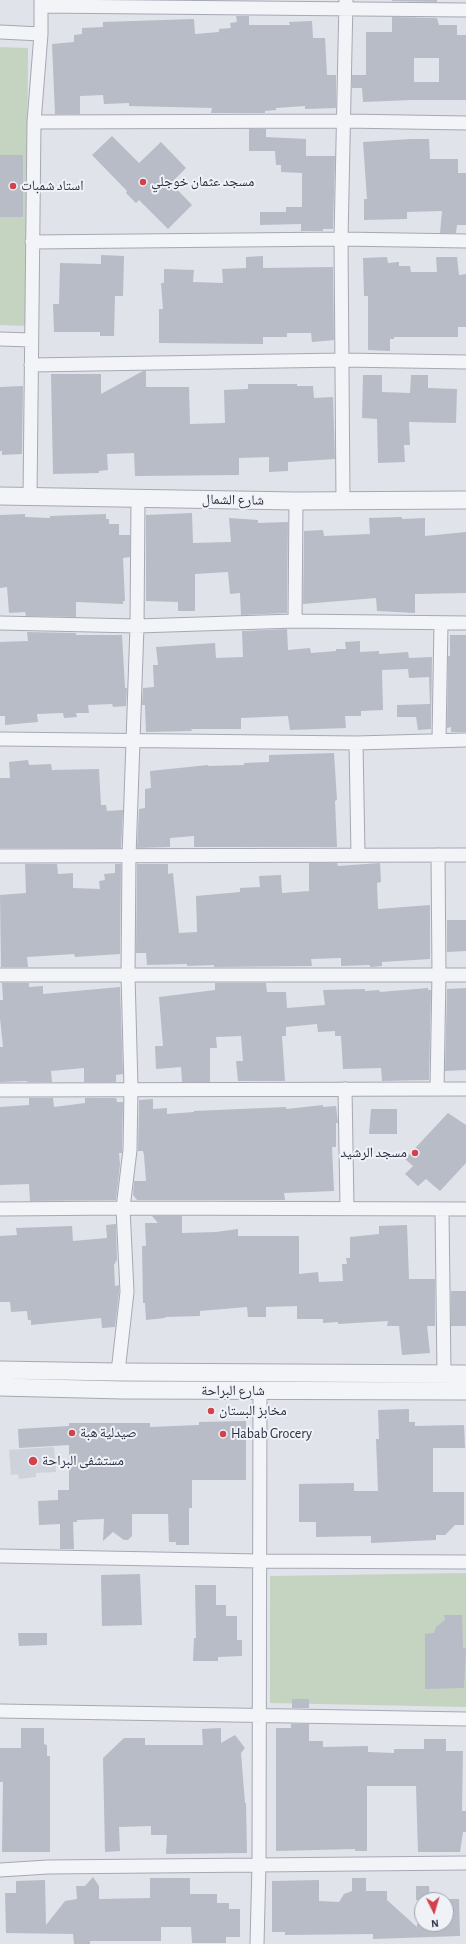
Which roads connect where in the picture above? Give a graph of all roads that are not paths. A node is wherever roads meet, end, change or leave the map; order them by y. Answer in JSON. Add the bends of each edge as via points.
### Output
{"nodes":[{"id":1,"x":41,"y":3,"type":"edge"},
{"id":2,"x":346,"y":4,"type":"edge"},
{"id":3,"x":466,"y":10,"type":"edge"},
{"id":4,"x":0,"y":32,"type":"edge"},
{"id":5,"x":41,"y":34,"type":"junction"},
{"id":6,"x":345,"y":120,"type":"junction"},
{"id":7,"x":34,"y":122,"type":"junction"},
{"id":8,"x":466,"y":123,"type":"edge"},
{"id":9,"x":341,"y":239,"type":"junction"},
{"id":10,"x":32,"y":242,"type":"junction"},
{"id":11,"x":466,"y":242,"type":"edge"},
{"id":12,"x":0,"y":339,"type":"edge"},
{"id":13,"x":30,"y":340,"type":"junction"},
{"id":14,"x":343,"y":360,"type":"junction"},
{"id":15,"x":466,"y":362,"type":"edge"},
{"id":16,"x":31,"y":365,"type":"junction"},
{"id":17,"x":0,"y":496,"type":"edge"},
{"id":18,"x":30,"y":497,"type":"junction"},
{"id":19,"x":138,"y":499,"type":"junction"},
{"id":20,"x":466,"y":500,"type":"edge"},
{"id":21,"x":296,"y":501,"type":"junction"},
{"id":22,"x":344,"y":501,"type":"junction"},
{"id":23,"x":295,"y":621,"type":"junction"},
{"id":24,"x":0,"y":623,"type":"edge"},
{"id":25,"x":441,"y":623,"type":"junction"},
{"id":26,"x":466,"y":623,"type":"edge"},
{"id":27,"x":137,"y":626,"type":"junction"},
{"id":28,"x":0,"y":739,"type":"edge"},
{"id":29,"x":439,"y":739,"type":"junction"},
{"id":30,"x":466,"y":740,"type":"edge"},
{"id":31,"x":133,"y":741,"type":"junction"},
{"id":32,"x":356,"y":743,"type":"junction"},
{"id":33,"x":358,"y":855,"type":"junction"},
{"id":34,"x":438,"y":855,"type":"junction"},
{"id":35,"x":466,"y":855,"type":"edge"},
{"id":36,"x":0,"y":856,"type":"edge"},
{"id":37,"x":129,"y":856,"type":"junction"},
{"id":38,"x":439,"y":974,"type":"junction"},
{"id":39,"x":0,"y":975,"type":"edge"},
{"id":40,"x":128,"y":975,"type":"junction"},
{"id":41,"x":466,"y":975,"type":"edge"},
{"id":42,"x":132,"y":1088,"type":"junction"},
{"id":43,"x":345,"y":1089,"type":"junction"},
{"id":44,"x":438,"y":1089,"type":"junction"},
{"id":45,"x":466,"y":1089,"type":"edge"},
{"id":46,"x":0,"y":1090,"type":"edge"},
{"id":47,"x":123,"y":1208,"type":"junction"},
{"id":48,"x":347,"y":1208,"type":"junction"},
{"id":49,"x":0,"y":1209,"type":"edge"},
{"id":50,"x":442,"y":1209,"type":"junction"},
{"id":51,"x":466,"y":1209,"type":"edge"},
{"id":52,"x":0,"y":1370,"type":"edge"},
{"id":53,"x":118,"y":1372,"type":"junction"},
{"id":54,"x":444,"y":1374,"type":"junction"},
{"id":55,"x":466,"y":1374,"type":"edge"},
{"id":56,"x":0,"y":1387,"type":"edge"},
{"id":57,"x":466,"y":1391,"type":"edge"},
{"id":58,"x":260,"y":1392,"type":"junction"},
{"id":59,"x":0,"y":1556,"type":"edge"},
{"id":60,"x":260,"y":1561,"type":"junction"},
{"id":61,"x":466,"y":1562,"type":"edge"},
{"id":62,"x":0,"y":1711,"type":"edge"},
{"id":63,"x":260,"y":1714,"type":"junction"},
{"id":64,"x":466,"y":1719,"type":"edge"},
{"id":65,"x":466,"y":1863,"type":"edge"},
{"id":66,"x":259,"y":1864,"type":"junction"},
{"id":67,"x":0,"y":1870,"type":"edge"},
{"id":68,"x":257,"y":1944,"type":"edge"}],
"edges":[{"from":1,"to":2,"type":"street"},
{"from":1,"to":5,"type":"street"},
{"from":2,"to":3,"type":"street"},
{"from":2,"to":6,"type":"street"},
{"from":4,"to":5,"type":"street"},
{"from":5,"to":7,"type":"street"},
{"from":6,"to":7,"type":"street"},
{"from":6,"to":8,"type":"street"},
{"from":6,"to":9,"type":"street"},
{"from":7,"to":10,"type":"street"},
{"from":9,"to":10,"type":"street"},
{"from":9,"to":11,"type":"street"},
{"from":9,"to":14,"type":"street"},
{"from":10,"to":13,"type":"street"},
{"from":12,"to":13,"type":"street"},
{"from":13,"to":16,"type":"street"},
{"from":14,"to":15,"type":"street"},
{"from":14,"to":16,"type":"street"},
{"from":14,"to":22,"type":"street"},
{"from":16,"to":18,"type":"street"},
{"from":17,"to":18,"type":"street","name":"شارع الشمال"},
{"from":18,"to":19,"type":"street","name":"شارع الشمال"},
{"from":19,"to":21,"type":"street","name":"شارع الشمال"},
{"from":19,"to":27,"type":"street"},
{"from":20,"to":22,"type":"street","name":"شارع الشمال"},
{"from":21,"to":22,"type":"street","name":"شارع الشمال"},
{"from":21,"to":23,"type":"street"},
{"from":23,"to":25,"type":"street"},
{"from":23,"to":27,"type":"street"},
{"from":24,"to":27,"type":"street"},
{"from":25,"to":26,"type":"street"},
{"from":25,"to":29,"type":"street"},
{"from":27,"to":31,"type":"street"},
{"from":28,"to":31,"type":"street"},
{"from":29,"to":30,"type":"street"},
{"from":29,"to":32,"type":"street"},
{"from":31,"to":32,"type":"street"},
{"from":31,"to":37,"type":"street"},
{"from":32,"to":33,"type":"street"},
{"from":33,"to":34,"type":"street"},
{"from":33,"to":37,"type":"street"},
{"from":34,"to":35,"type":"street"},
{"from":34,"to":38,"type":"street"},
{"from":36,"to":37,"type":"street"},
{"from":37,"to":40,"type":"street"},
{"from":38,"to":40,"type":"street"},
{"from":38,"to":41,"type":"street"},
{"from":38,"to":44,"type":"street"},
{"from":39,"to":40,"type":"street"},
{"from":40,"to":42,"type":"street"},
{"from":42,"to":43,"type":"street"},
{"from":42,"to":46,"type":"street"},
{"from":42,"to":47,"type":"street","via":[[130,1150]]},
{"from":43,"to":44,"type":"street"},
{"from":43,"to":48,"type":"street"},
{"from":44,"to":45,"type":"street"},
{"from":47,"to":48,"type":"street"},
{"from":47,"to":49,"type":"street"},
{"from":47,"to":53,"type":"street","via":[[127,1292]]},
{"from":48,"to":50,"type":"street"},
{"from":50,"to":51,"type":"street"},
{"from":50,"to":54,"type":"street"},
{"from":52,"to":53,"type":"street","name":"شارع البراحة"},
{"from":53,"to":54,"type":"street","name":"شارع البراحة"},
{"from":54,"to":55,"type":"street","name":"شارع البراحة"},
{"from":56,"to":58,"type":"street","name":"شارع البراحة"},
{"from":57,"to":58,"type":"street","name":"شارع البراحة"},
{"from":58,"to":60,"type":"street"},
{"from":59,"to":60,"type":"street"},
{"from":60,"to":61,"type":"street"},
{"from":60,"to":63,"type":"street"},
{"from":62,"to":63,"type":"street"},
{"from":63,"to":64,"type":"street"},
{"from":63,"to":66,"type":"street"},
{"from":65,"to":66,"type":"street"},
{"from":66,"to":67,"type":"street"},
{"from":66,"to":68,"type":"street"}]}
